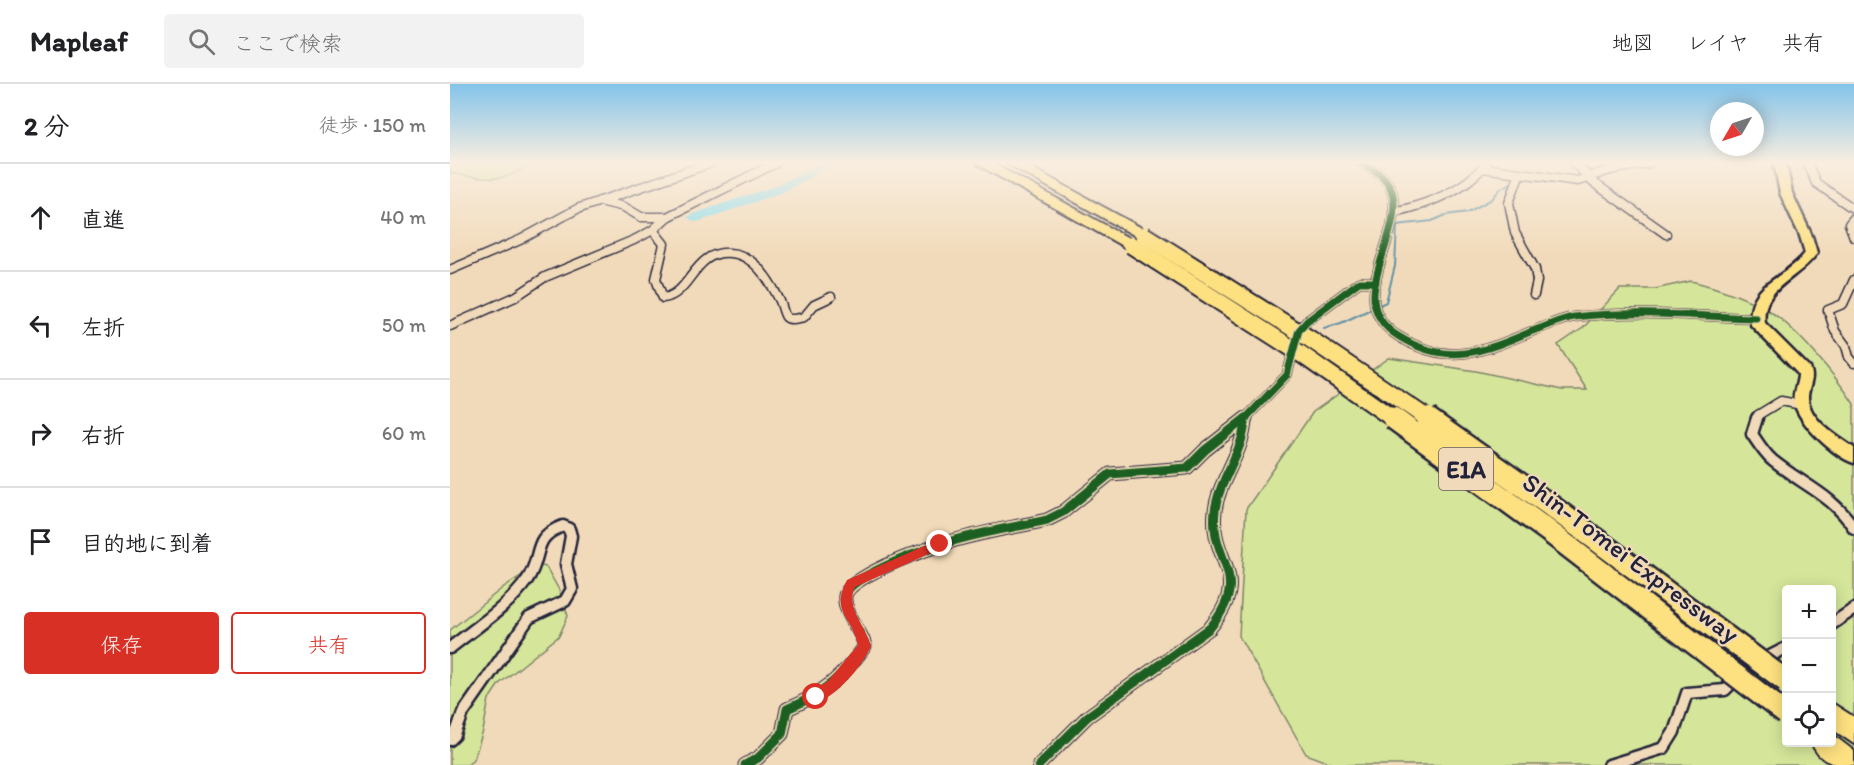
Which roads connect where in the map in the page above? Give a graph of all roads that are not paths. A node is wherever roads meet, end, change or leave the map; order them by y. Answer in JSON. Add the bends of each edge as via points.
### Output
{"nodes":[{"id":1,"x":618,"y":195,"type":"edge"},
{"id":2,"x":712,"y":195,"type":"edge"},
{"id":3,"x":1042,"y":195,"type":"edge"},
{"id":4,"x":1074,"y":195,"type":"edge"},
{"id":5,"x":1392,"y":195,"type":"edge"},
{"id":6,"x":1440,"y":195,"type":"edge"},
{"id":7,"x":1512,"y":195,"type":"edge"},
{"id":8,"x":1612,"y":195,"type":"edge"},
{"id":9,"x":1787,"y":195,"type":"edge"},
{"id":10,"x":1834,"y":195,"type":"edge"},
{"id":11,"x":600,"y":201,"type":"junction"},
{"id":12,"x":1854,"y":208,"type":"edge"},
{"id":13,"x":1393,"y":212,"type":"junction"},
{"id":14,"x":667,"y":217,"type":"junction"},
{"id":15,"x":1854,"y":219,"type":"edge"},
{"id":16,"x":653,"y":230,"type":"junction"},
{"id":17,"x":1666,"y":234,"type":"dead end"},
{"id":18,"x":1854,"y":237,"type":"edge"},
{"id":19,"x":1137,"y":240,"type":"junction"},
{"id":20,"x":450,"y":270,"type":"edge"},
{"id":21,"x":1854,"y":280,"type":"edge"},
{"id":22,"x":1376,"y":282,"type":"junction"},
{"id":23,"x":1534,"y":295,"type":"dead end"},
{"id":24,"x":831,"y":297,"type":"dead end"},
{"id":25,"x":1756,"y":318,"type":"junction"},
{"id":26,"x":450,"y":326,"type":"edge"},
{"id":27,"x":1854,"y":363,"type":"edge"},
{"id":28,"x":1802,"y":405,"type":"junction"},
{"id":29,"x":1245,"y":419,"type":"junction"},
{"id":30,"x":1850,"y":453,"type":"edge"},
{"id":31,"x":1854,"y":528,"type":"edge"},
{"id":32,"x":1854,"y":609,"type":"edge"},
{"id":33,"x":1836,"y":621,"type":"edge"},
{"id":34,"x":450,"y":648,"type":"edge"},
{"id":35,"x":1782,"y":650,"type":"edge"},
{"id":36,"x":1782,"y":678,"type":"edge"},
{"id":37,"x":1782,"y":711,"type":"edge"},
{"id":38,"x":1836,"y":718,"type":"edge"},
{"id":39,"x":1854,"y":732,"type":"edge"},
{"id":40,"x":450,"y":740,"type":"edge"},
{"id":41,"x":1829,"y":747,"type":"edge"},
{"id":42,"x":745,"y":765,"type":"edge"},
{"id":43,"x":1039,"y":765,"type":"edge"},
{"id":44,"x":1609,"y":765,"type":"edge"},
{"id":45,"x":1852,"y":765,"type":"edge"}],
"edges":[{"from":1,"to":11,"type":"street"},
{"from":2,"to":14,"type":"street"},
{"from":3,"to":19,"type":"highway","name":"Shin-Tomei Expressway","number":"E1A"},
{"from":4,"to":19,"type":"highway","name":"Shin-Tomei Expressway","number":"E1A"},
{"from":5,"to":13,"type":"street"},
{"from":6,"to":13,"type":"street","via":[[1417,207]]},
{"from":7,"to":23,"type":"street","via":[[1509,203],[1515,232],[1535,269]]},
{"from":8,"to":17,"type":"street"},
{"from":9,"to":25,"type":"main road","via":[[1811,253],[1764,293],[1755,311]]},
{"from":10,"to":12,"type":"street"},
{"from":11,"to":14,"type":"street","via":[[624,207],[641,217]]},
{"from":11,"to":20,"type":"street"},
{"from":13,"to":22,"type":"street"},
{"from":14,"to":16,"type":"street"},
{"from":15,"to":18,"type":"street","via":[[1849,224]]},
{"from":16,"to":24,"type":"street","via":[[664,244],[655,279],[657,292],[663,298],[674,295],[701,263],[728,252],[752,259],[782,301],[785,316],[790,320],[804,317],[814,305]]},
{"from":16,"to":26,"type":"street","via":[[546,277],[515,297]]},
{"from":19,"to":36,"type":"highway","name":"Shin-Tomei Expressway","number":"E1A","bridge":true,"via":[[1303,333],[1489,459]]},
{"from":19,"to":37,"type":"highway","name":"Shin-Tomei Expressway","number":"E1A","bridge":true,"via":[[1475,475]]},
{"from":21,"to":27,"type":"street","via":[[1843,304],[1828,310]]},
{"from":22,"to":25,"type":"street","via":[[1373,299],[1380,320],[1390,332],[1406,344],[1450,356],[1474,354],[1570,318]]},
{"from":22,"to":29,"type":"street","via":[[1359,282],[1307,321],[1299,330],[1287,375]]},
{"from":25,"to":28,"type":"main road","via":[[1758,325],[1805,372]]},
{"from":28,"to":30,"type":"main road","via":[[1814,424]]},
{"from":28,"to":31,"type":"street","via":[[1781,401],[1758,416],[1752,434],[1772,460],[1833,500]]},
{"from":29,"to":42,"type":"street","via":[[1187,468],[1110,474],[1047,520],[940,544],[851,584],[845,595],[847,609],[865,646],[832,685],[816,697],[787,709],[782,734]]},
{"from":29,"to":43,"type":"street","via":[[1246,431],[1215,509],[1215,524],[1232,583],[1222,613],[1210,628],[1088,717]]},
{"from":32,"to":33,"type":"street"},
{"from":34,"to":40,"type":"street","via":[[522,586],[533,570],[542,536],[563,526],[568,529],[571,536],[566,564],[572,589],[566,602],[529,618],[462,713]]},
{"from":35,"to":44,"type":"street","via":[[1747,668],[1725,690],[1688,693],[1664,748]]},
{"from":38,"to":39,"type":"highway"},
{"from":41,"to":45,"type":"highway"}]}
